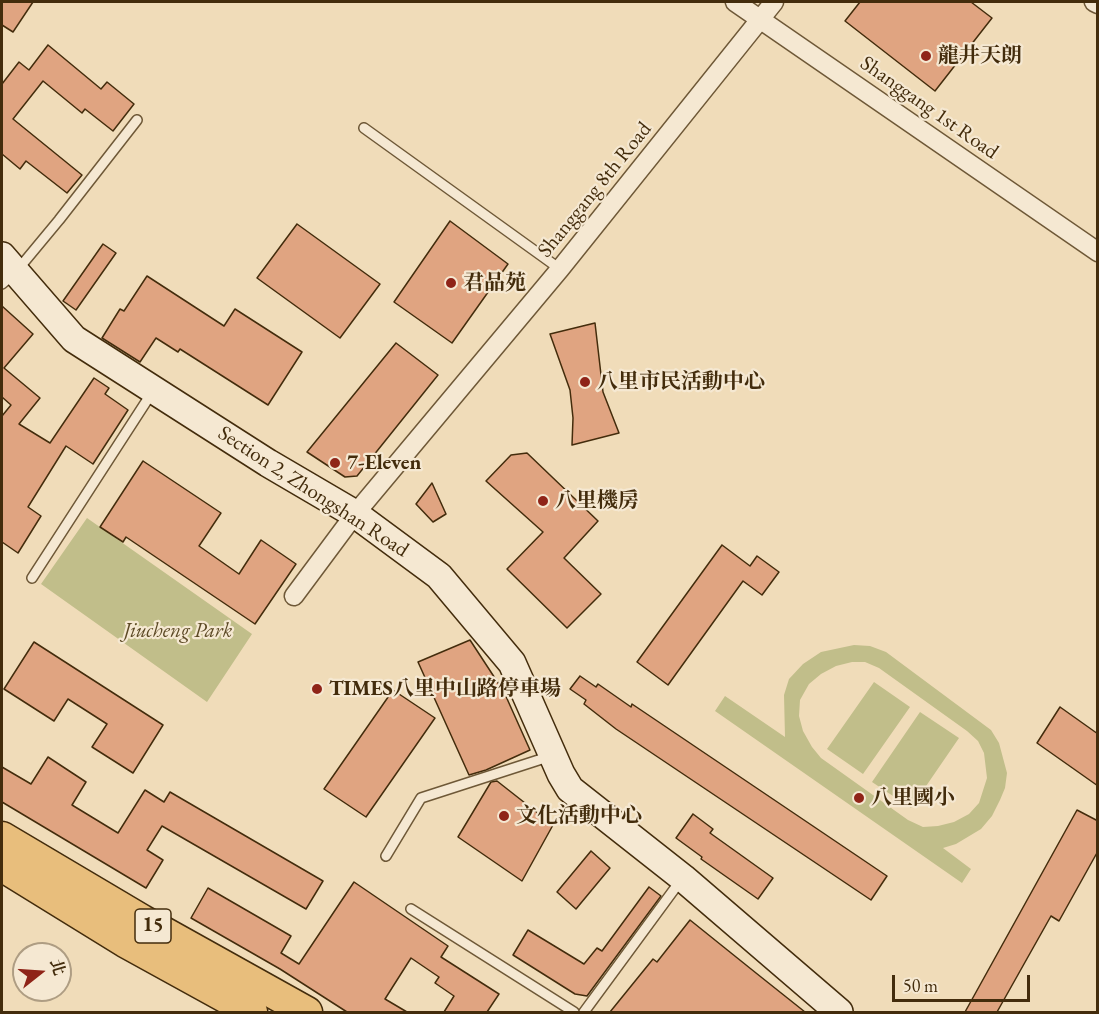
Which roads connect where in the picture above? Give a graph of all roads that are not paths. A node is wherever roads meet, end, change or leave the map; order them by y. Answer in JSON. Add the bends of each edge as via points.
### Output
{"nodes":[{"id":1,"x":735,"y":2,"type":"edge"},
{"id":2,"x":774,"y":2,"type":"edge"},
{"id":3,"x":1094,"y":2,"type":"edge"},
{"id":4,"x":1098,"y":4,"type":"edge"},
{"id":5,"x":761,"y":19,"type":"junction"},
{"id":6,"x":137,"y":120,"type":"dead end"},
{"id":7,"x":364,"y":128,"type":"dead end"},
{"id":8,"x":1098,"y":252,"type":"edge"},
{"id":9,"x":560,"y":269,"type":"junction"},
{"id":10,"x":6,"y":271,"type":"edge"},
{"id":11,"x":153,"y":391,"type":"junction"},
{"id":12,"x":355,"y":514,"type":"junction"},
{"id":13,"x":32,"y":578,"type":"dead end"},
{"id":14,"x":294,"y":596,"type":"dead end"},
{"id":15,"x":554,"y":755,"type":"junction"},
{"id":16,"x":2,"y":837,"type":"edge"},
{"id":17,"x":386,"y":856,"type":"dead end"},
{"id":18,"x":2,"y":866,"type":"edge"},
{"id":19,"x":683,"y":878,"type":"junction"},
{"id":20,"x":411,"y":909,"type":"dead end"},
{"id":21,"x":252,"y":1012,"type":"edge"},
{"id":22,"x":307,"y":1012,"type":"edge"},
{"id":23,"x":574,"y":1012,"type":"edge"},
{"id":24,"x":584,"y":1012,"type":"edge"},
{"id":25,"x":839,"y":1012,"type":"edge"}],
"edges":[{"from":1,"to":5,"type":"street","name":"Shanggang 1st Road"},
{"from":2,"to":5,"type":"street","name":"Shanggang 8th Road"},
{"from":3,"to":4,"type":"street"},
{"from":5,"to":8,"type":"street","name":"Shanggang 1st Road"},
{"from":5,"to":9,"type":"street","name":"Shanggang 8th Road"},
{"from":6,"to":10,"type":"lane","via":[[59,220]]},
{"from":7,"to":9,"type":"lane"},
{"from":9,"to":12,"type":"street","name":"Shanggang 8th Road"},
{"from":10,"to":11,"type":"main road","name":"Section 2, Zhongshan Road","via":[[74,339]]},
{"from":11,"to":12,"type":"main road","name":"Section 2, Zhongshan Road"},
{"from":11,"to":13,"type":"lane"},
{"from":12,"to":14,"type":"street","name":"Shanggang 8th Road"},
{"from":12,"to":15,"type":"main road","name":"Section 2, Zhongshan Road","via":[[439,576],[512,663]]},
{"from":15,"to":17,"type":"lane","via":[[421,798]]},
{"from":15,"to":19,"type":"main road","name":"Section 2, Zhongshan Road","via":[[570,789]]},
{"from":16,"to":22,"type":"main road","number":"15"},
{"from":18,"to":21,"type":"main road","number":"15","via":[[126,942]]},
{"from":19,"to":24,"type":"lane"},
{"from":19,"to":25,"type":"main road","name":"Section 2, Zhongshan Road"},
{"from":20,"to":23,"type":"lane"}]}
